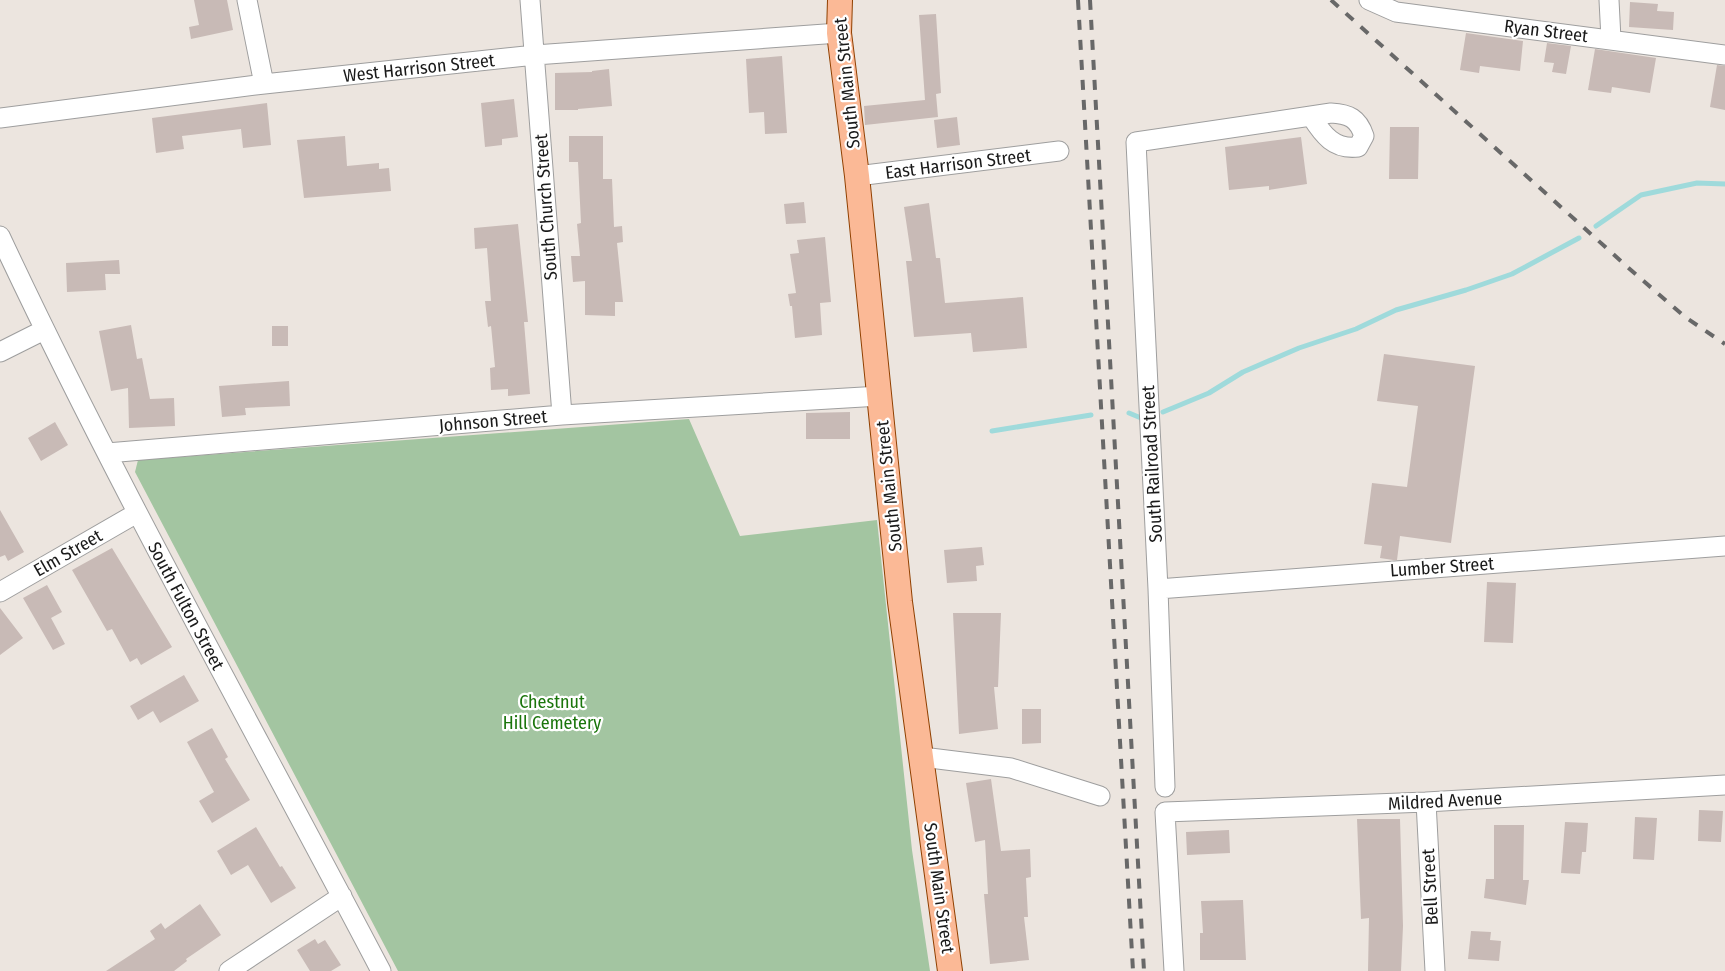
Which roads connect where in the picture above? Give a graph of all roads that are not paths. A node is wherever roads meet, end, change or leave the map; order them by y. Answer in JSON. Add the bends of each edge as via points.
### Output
{"nodes":[{"id":1,"x":247,"y":0,"type":"edge"},
{"id":2,"x":530,"y":0,"type":"edge"},
{"id":3,"x":840,"y":0,"type":"edge"},
{"id":4,"x":1369,"y":0,"type":"edge"},
{"id":5,"x":1609,"y":0,"type":"edge"},
{"id":6,"x":839,"y":33,"type":"junction"},
{"id":7,"x":1611,"y":39,"type":"junction"},
{"id":8,"x":1725,"y":54,"type":"edge"},
{"id":9,"x":535,"y":55,"type":"junction"},
{"id":10,"x":264,"y":84,"type":"junction"},
{"id":11,"x":1315,"y":116,"type":"dead end"},
{"id":12,"x":0,"y":118,"type":"edge"},
{"id":13,"x":1058,"y":152,"type":"dead end"},
{"id":14,"x":857,"y":176,"type":"junction"},
{"id":15,"x":0,"y":236,"type":"edge"},
{"id":16,"x":44,"y":330,"type":"junction"},
{"id":17,"x":0,"y":352,"type":"edge"},
{"id":18,"x":880,"y":396,"type":"junction"},
{"id":19,"x":562,"y":415,"type":"junction"},
{"id":20,"x":106,"y":453,"type":"junction"},
{"id":21,"x":137,"y":513,"type":"junction"},
{"id":22,"x":1725,"y":546,"type":"edge"},
{"id":23,"x":1158,"y":589,"type":"junction"},
{"id":24,"x":0,"y":592,"type":"edge"},
{"id":25,"x":922,"y":757,"type":"junction"},
{"id":26,"x":1725,"y":785,"type":"edge"},
{"id":27,"x":1165,"y":787,"type":"dead end"},
{"id":28,"x":1100,"y":796,"type":"dead end"},
{"id":29,"x":1426,"y":802,"type":"junction"},
{"id":30,"x":342,"y":896,"type":"junction"},
{"id":31,"x":229,"y":971,"type":"edge"},
{"id":32,"x":381,"y":971,"type":"edge"},
{"id":33,"x":950,"y":971,"type":"edge"},
{"id":34,"x":1174,"y":971,"type":"edge"},
{"id":35,"x":1434,"y":971,"type":"edge"}],
"edges":[{"from":1,"to":10,"type":"street"},
{"from":2,"to":9,"type":"street","name":"South Church Street"},
{"from":3,"to":6,"type":"main road","name":"South Main Street"},
{"from":4,"to":7,"type":"street","name":"Ryan Street","via":[[1396,12]]},
{"from":5,"to":7,"type":"street"},
{"from":6,"to":9,"type":"street","name":"West Harrison Street"},
{"from":6,"to":14,"type":"main road","name":"South Main Street"},
{"from":7,"to":8,"type":"street","name":"Ryan Street"},
{"from":9,"to":10,"type":"street","name":"West Harrison Street"},
{"from":9,"to":19,"type":"street","name":"South Church Street"},
{"from":10,"to":12,"type":"street","name":"West Harrison Street"},
{"from":11,"to":23,"type":"street","name":"South Railroad Street","via":[[1136,142]]},
{"from":13,"to":14,"type":"street","name":"East Harrison Street"},
{"from":14,"to":18,"type":"main road","name":"South Main Street"},
{"from":15,"to":16,"type":"street","name":"South Fulton Street"},
{"from":16,"to":17,"type":"street"},
{"from":16,"to":20,"type":"street","name":"South Fulton Street"},
{"from":18,"to":19,"type":"street","name":"Johnson Street"},
{"from":18,"to":25,"type":"main road","name":"South Main Street","via":[[900,602]]},
{"from":19,"to":20,"type":"street","name":"Johnson Street"},
{"from":20,"to":21,"type":"street","name":"South Fulton Street"},
{"from":21,"to":24,"type":"street","name":"Elm Street"},
{"from":21,"to":30,"type":"street","name":"South Fulton Street"},
{"from":22,"to":23,"type":"street","name":"Lumber Street"},
{"from":23,"to":27,"type":"street","name":"South Railroad Street"},
{"from":25,"to":28,"type":"street","via":[[1011,768]]},
{"from":25,"to":33,"type":"main road","name":"South Main Street"},
{"from":26,"to":29,"type":"street","name":"Mildred Avenue"},
{"from":29,"to":34,"type":"street","name":"Mildred Avenue","via":[[1165,812]]},
{"from":29,"to":35,"type":"street","name":"Bell Street"},
{"from":30,"to":31,"type":"street"},
{"from":30,"to":32,"type":"street","name":"South Fulton Street"}]}
